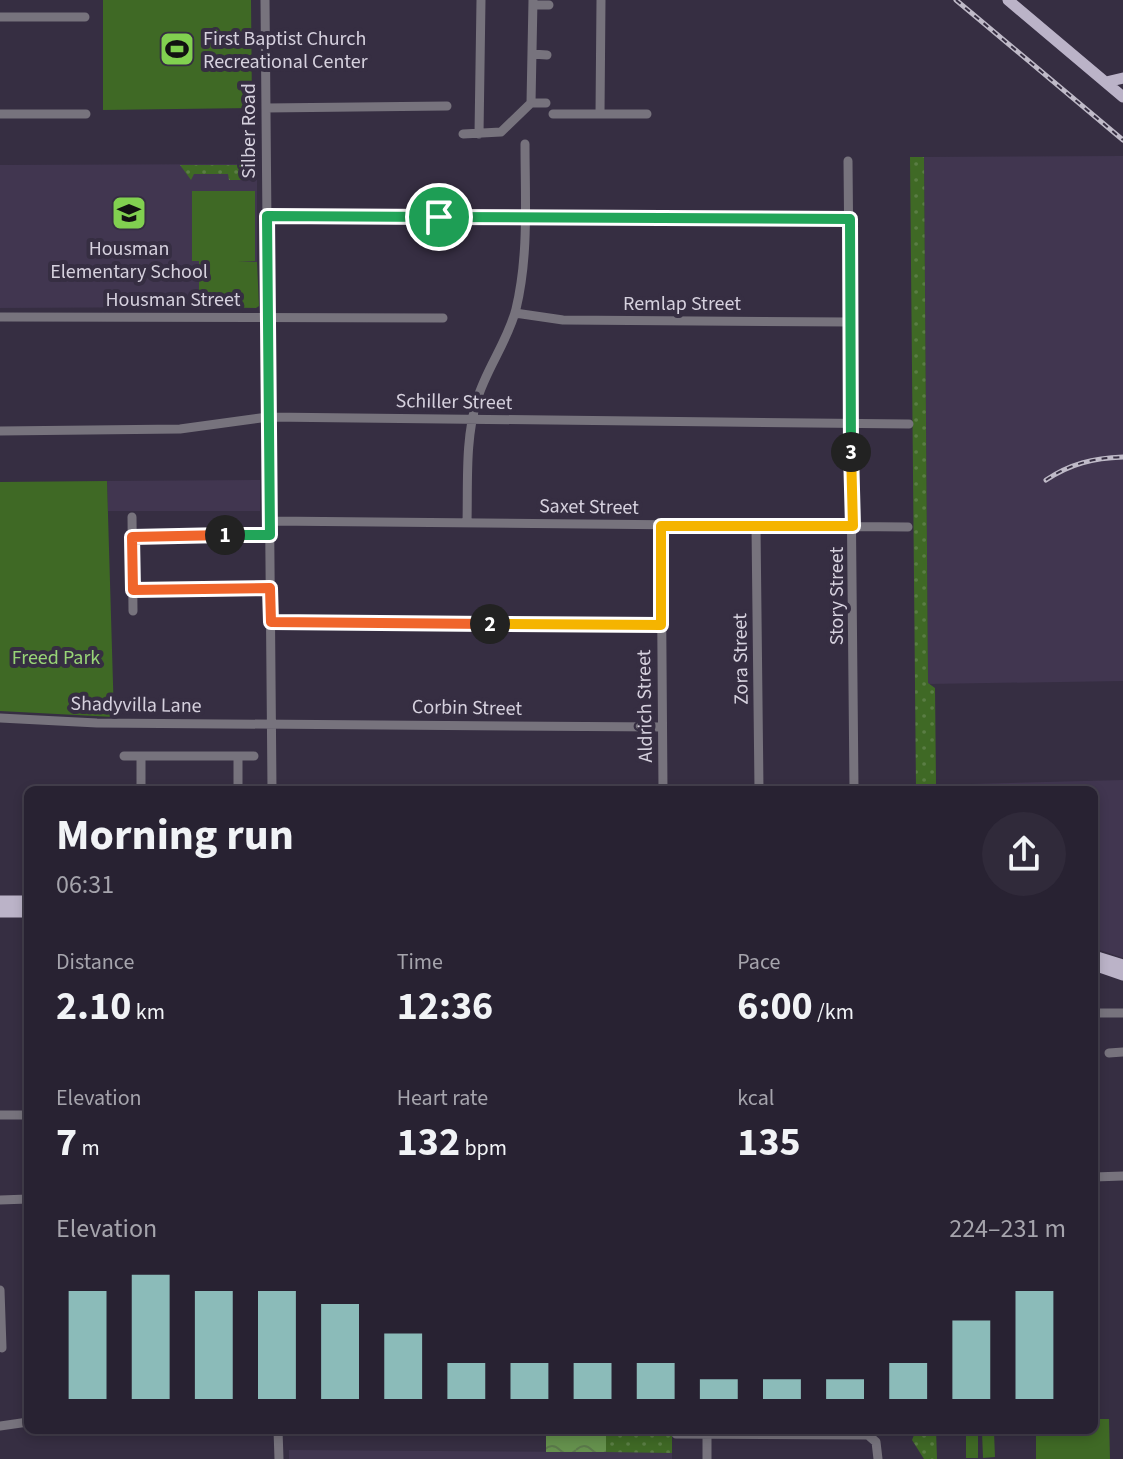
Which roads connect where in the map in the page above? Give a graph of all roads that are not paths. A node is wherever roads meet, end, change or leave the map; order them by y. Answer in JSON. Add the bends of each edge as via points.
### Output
{"nodes":[{"id":1,"x":265,"y":0,"type":"edge"},
{"id":2,"x":481,"y":0,"type":"edge"},
{"id":3,"x":601,"y":0,"type":"edge"},
{"id":4,"x":1008,"y":0,"type":"edge"},
{"id":5,"x":533,"y":3,"type":"edge"},
{"id":6,"x":549,"y":5,"type":"dead end"},
{"id":7,"x":0,"y":17,"type":"edge"},
{"id":8,"x":85,"y":17,"type":"dead end"},
{"id":9,"x":532,"y":54,"type":"junction"},
{"id":10,"x":547,"y":55,"type":"dead end"},
{"id":11,"x":1123,"y":78,"type":"edge"},
{"id":12,"x":1106,"y":82,"type":"junction"},
{"id":13,"x":1123,"y":97,"type":"edge"},
{"id":14,"x":531,"y":103,"type":"junction"},
{"id":15,"x":546,"y":103,"type":"dead end"},
{"id":16,"x":447,"y":106,"type":"dead end"},
{"id":17,"x":266,"y":108,"type":"junction"},
{"id":18,"x":0,"y":114,"type":"edge"},
{"id":19,"x":86,"y":114,"type":"dead end"},
{"id":20,"x":553,"y":114,"type":"dead end"},
{"id":21,"x":600,"y":114,"type":"junction"},
{"id":22,"x":647,"y":114,"type":"dead end"},
{"id":23,"x":463,"y":134,"type":"dead end"},
{"id":24,"x":479,"y":134,"type":"junction"},
{"id":25,"x":525,"y":144,"type":"dead end"},
{"id":26,"x":848,"y":161,"type":"dead end"},
{"id":27,"x":267,"y":216,"type":"junction"},
{"id":28,"x":525,"y":217,"type":"junction"},
{"id":29,"x":850,"y":219,"type":"junction"},
{"id":30,"x":515,"y":313,"type":"junction"},
{"id":31,"x":0,"y":317,"type":"edge"},
{"id":32,"x":268,"y":317,"type":"junction"},
{"id":33,"x":443,"y":318,"type":"dead end"},
{"id":34,"x":850,"y":322,"type":"junction"},
{"id":35,"x":268,"y":417,"type":"junction"},
{"id":36,"x":472,"y":419,"type":"junction"},
{"id":37,"x":850,"y":423,"type":"junction"},
{"id":38,"x":909,"y":424,"type":"dead end"},
{"id":39,"x":0,"y":431,"type":"edge"},
{"id":40,"x":132,"y":517,"type":"dead end"},
{"id":41,"x":270,"y":521,"type":"junction"},
{"id":42,"x":467,"y":522,"type":"junction"},
{"id":43,"x":661,"y":526,"type":"junction"},
{"id":44,"x":853,"y":526,"type":"junction"},
{"id":45,"x":756,"y":527,"type":"junction"},
{"id":46,"x":908,"y":527,"type":"dead end"},
{"id":47,"x":270,"y":535,"type":"junction"},
{"id":48,"x":132,"y":537,"type":"junction"},
{"id":49,"x":270,"y":588,"type":"junction"},
{"id":50,"x":133,"y":590,"type":"junction"},
{"id":51,"x":133,"y":611,"type":"dead end"},
{"id":52,"x":271,"y":622,"type":"junction"},
{"id":53,"x":661,"y":625,"type":"junction"},
{"id":54,"x":0,"y":718,"type":"edge"},
{"id":55,"x":271,"y":723,"type":"junction"},
{"id":56,"x":662,"y":727,"type":"junction"},
{"id":57,"x":124,"y":756,"type":"dead end"},
{"id":58,"x":141,"y":756,"type":"junction"},
{"id":59,"x":238,"y":756,"type":"junction"},
{"id":60,"x":254,"y":756,"type":"dead end"},
{"id":61,"x":141,"y":786,"type":"edge"},
{"id":62,"x":238,"y":786,"type":"edge"},
{"id":63,"x":272,"y":786,"type":"edge"},
{"id":64,"x":663,"y":786,"type":"edge"},
{"id":65,"x":759,"y":786,"type":"edge"},
{"id":66,"x":854,"y":786,"type":"edge"},
{"id":67,"x":0,"y":901,"type":"edge"},
{"id":68,"x":24,"y":901,"type":"edge"},
{"id":69,"x":0,"y":912,"type":"edge"},
{"id":70,"x":24,"y":912,"type":"edge"},
{"id":71,"x":1098,"y":957,"type":"edge"},
{"id":72,"x":1123,"y":965,"type":"edge"},
{"id":73,"x":1098,"y":966,"type":"edge"},
{"id":74,"x":1123,"y":975,"type":"edge"},
{"id":75,"x":1099,"y":1013,"type":"dead end"},
{"id":76,"x":1123,"y":1013,"type":"edge"},
{"id":77,"x":1123,"y":1052,"type":"edge"},
{"id":78,"x":1109,"y":1053,"type":"dead end"},
{"id":79,"x":0,"y":1115,"type":"edge"},
{"id":80,"x":24,"y":1115,"type":"edge"},
{"id":81,"x":1123,"y":1176,"type":"edge"},
{"id":82,"x":1098,"y":1177,"type":"edge"},
{"id":83,"x":24,"y":1199,"type":"edge"},
{"id":84,"x":0,"y":1200,"type":"edge"},
{"id":85,"x":0,"y":1290,"type":"edge"},
{"id":86,"x":2,"y":1348,"type":"edge"},
{"id":87,"x":24,"y":1423,"type":"edge"},
{"id":88,"x":0,"y":1426,"type":"edge"},
{"id":89,"x":278,"y":1434,"type":"edge"},
{"id":90,"x":676,"y":1434,"type":"dead end"},
{"id":91,"x":707,"y":1434,"type":"junction"},
{"id":92,"x":279,"y":1459,"type":"edge"},
{"id":93,"x":707,"y":1459,"type":"edge"},
{"id":94,"x":878,"y":1459,"type":"edge"}],
"edges":[{"from":1,"to":17,"type":"street","name":"Silber Road"},
{"from":2,"to":24,"type":"street"},
{"from":3,"to":21,"type":"street"},
{"from":4,"to":12,"type":"main road"},
{"from":5,"to":6,"type":"street"},
{"from":5,"to":9,"type":"street"},
{"from":7,"to":8,"type":"street"},
{"from":9,"to":10,"type":"street"},
{"from":9,"to":14,"type":"street"},
{"from":11,"to":12,"type":"main road"},
{"from":12,"to":13,"type":"main road"},
{"from":14,"to":15,"type":"street"},
{"from":14,"to":24,"type":"street","via":[[501,132]]},
{"from":16,"to":17,"type":"street"},
{"from":17,"to":27,"type":"street","name":"Silber Road"},
{"from":18,"to":19,"type":"street"},
{"from":20,"to":21,"type":"street"},
{"from":21,"to":22,"type":"street"},
{"from":23,"to":24,"type":"street"},
{"from":25,"to":28,"type":"street"},
{"from":26,"to":29,"type":"street","name":"Story Street"},
{"from":27,"to":28,"type":"street"},
{"from":27,"to":32,"type":"street","name":"Silber Road"},
{"from":28,"to":29,"type":"street"},
{"from":28,"to":30,"type":"street","via":[[525,260]]},
{"from":29,"to":34,"type":"street","name":"Story Street"},
{"from":30,"to":34,"type":"street","name":"Remlap Street","via":[[563,320]]},
{"from":30,"to":36,"type":"street"},
{"from":31,"to":32,"type":"street","name":"Housman Street"},
{"from":32,"to":33,"type":"street","name":"Housman Street"},
{"from":32,"to":35,"type":"street","name":"Silber Road"},
{"from":34,"to":37,"type":"street","name":"Story Street"},
{"from":35,"to":36,"type":"street","name":"Schiller Street"},
{"from":35,"to":39,"type":"street","name":"Schiller Street","via":[[180,429]]},
{"from":35,"to":41,"type":"street","name":"Silber Road"},
{"from":36,"to":37,"type":"street","name":"Schiller Street"},
{"from":36,"to":42,"type":"street"},
{"from":37,"to":38,"type":"street","name":"Schiller Street"},
{"from":37,"to":44,"type":"street","name":"Story Street"},
{"from":40,"to":48,"type":"street"},
{"from":41,"to":42,"type":"street","name":"Saxet Street"},
{"from":41,"to":47,"type":"street","name":"Silber Road"},
{"from":42,"to":43,"type":"street","name":"Saxet Street"},
{"from":43,"to":45,"type":"street","name":"Saxet Street"},
{"from":43,"to":53,"type":"street","name":"Aldrich Street"},
{"from":44,"to":45,"type":"street","name":"Saxet Street"},
{"from":44,"to":46,"type":"street","name":"Saxet Street"},
{"from":44,"to":66,"type":"street","name":"Story Street"},
{"from":45,"to":65,"type":"street","name":"Zora Street"},
{"from":47,"to":48,"type":"street"},
{"from":47,"to":49,"type":"street","name":"Silber Road"},
{"from":48,"to":50,"type":"street"},
{"from":49,"to":50,"type":"street"},
{"from":49,"to":52,"type":"street","name":"Silber Road"},
{"from":50,"to":51,"type":"street"},
{"from":52,"to":53,"type":"street"},
{"from":52,"to":55,"type":"street","name":"Silber Road"},
{"from":53,"to":56,"type":"street","name":"Aldrich Street"},
{"from":54,"to":55,"type":"street","name":"Shadyvilla Lane"},
{"from":55,"to":56,"type":"street","name":"Corbin Street"},
{"from":55,"to":63,"type":"street","name":"Silber Road"},
{"from":56,"to":64,"type":"street","name":"Aldrich Street"},
{"from":57,"to":58,"type":"street"},
{"from":58,"to":59,"type":"street"},
{"from":58,"to":61,"type":"street"},
{"from":59,"to":60,"type":"street"},
{"from":59,"to":62,"type":"street"},
{"from":67,"to":68,"type":"main road"},
{"from":69,"to":70,"type":"main road"},
{"from":71,"to":72,"type":"main road"},
{"from":73,"to":74,"type":"main road"},
{"from":75,"to":76,"type":"street"},
{"from":77,"to":78,"type":"street"},
{"from":79,"to":80,"type":"street"},
{"from":81,"to":82,"type":"street"},
{"from":83,"to":84,"type":"street"},
{"from":85,"to":86,"type":"street"},
{"from":87,"to":88,"type":"street"},
{"from":89,"to":92,"type":"street"},
{"from":90,"to":91,"type":"street"},
{"from":91,"to":93,"type":"street"},
{"from":91,"to":94,"type":"street","via":[[868,1435],[878,1446]]}]}
